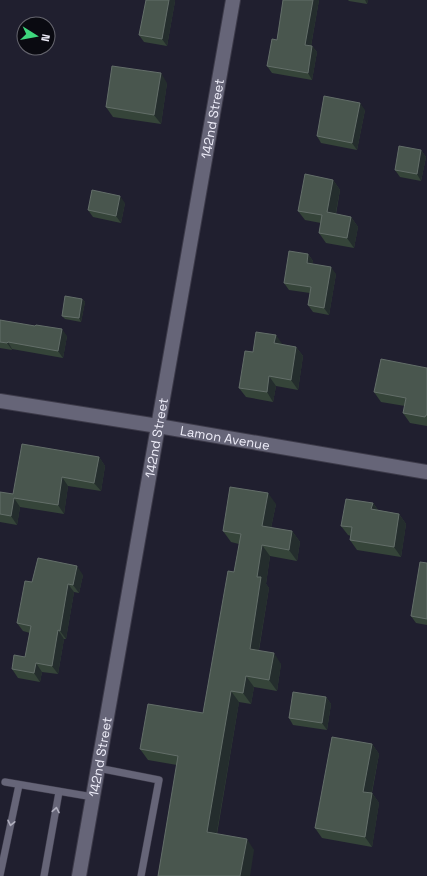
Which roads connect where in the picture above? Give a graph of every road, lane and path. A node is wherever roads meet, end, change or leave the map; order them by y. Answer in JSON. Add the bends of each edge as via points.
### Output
{"nodes":[{"id":1,"x":233,"y":0,"type":"edge"},
{"id":2,"x":0,"y":401,"type":"edge"},
{"id":3,"x":158,"y":426,"type":"junction"},
{"id":4,"x":427,"y":472,"type":"edge"},
{"id":5,"x":98,"y":768,"type":"junction"},
{"id":6,"x":5,"y":782,"type":"dead end"},
{"id":7,"x":19,"y":785,"type":"junction"},
{"id":8,"x":59,"y":792,"type":"junction"},
{"id":9,"x":93,"y":797,"type":"junction"},
{"id":10,"x":0,"y":875,"type":"edge"},
{"id":11,"x":44,"y":876,"type":"edge"},
{"id":12,"x":79,"y":876,"type":"edge"},
{"id":13,"x":141,"y":876,"type":"edge"}],
"edges":[{"from":1,"to":3,"type":"street","name":"142nd Street"},
{"from":2,"to":3,"type":"street","name":"Lamon Avenue"},
{"from":3,"to":4,"type":"street","name":"Lamon Avenue"},
{"from":3,"to":5,"type":"street","name":"142nd Street"},
{"from":5,"to":9,"type":"street","name":"142nd Street"},
{"from":5,"to":13,"type":"lane","via":[[159,780]]},
{"from":6,"to":7,"type":"lane"},
{"from":7,"to":8,"type":"lane"},
{"from":7,"to":10,"type":"lane","one_way":true},
{"from":8,"to":9,"type":"lane"},
{"from":11,"to":8,"type":"lane","one_way":true},
{"from":9,"to":12,"type":"street","name":"142nd Street"}]}
